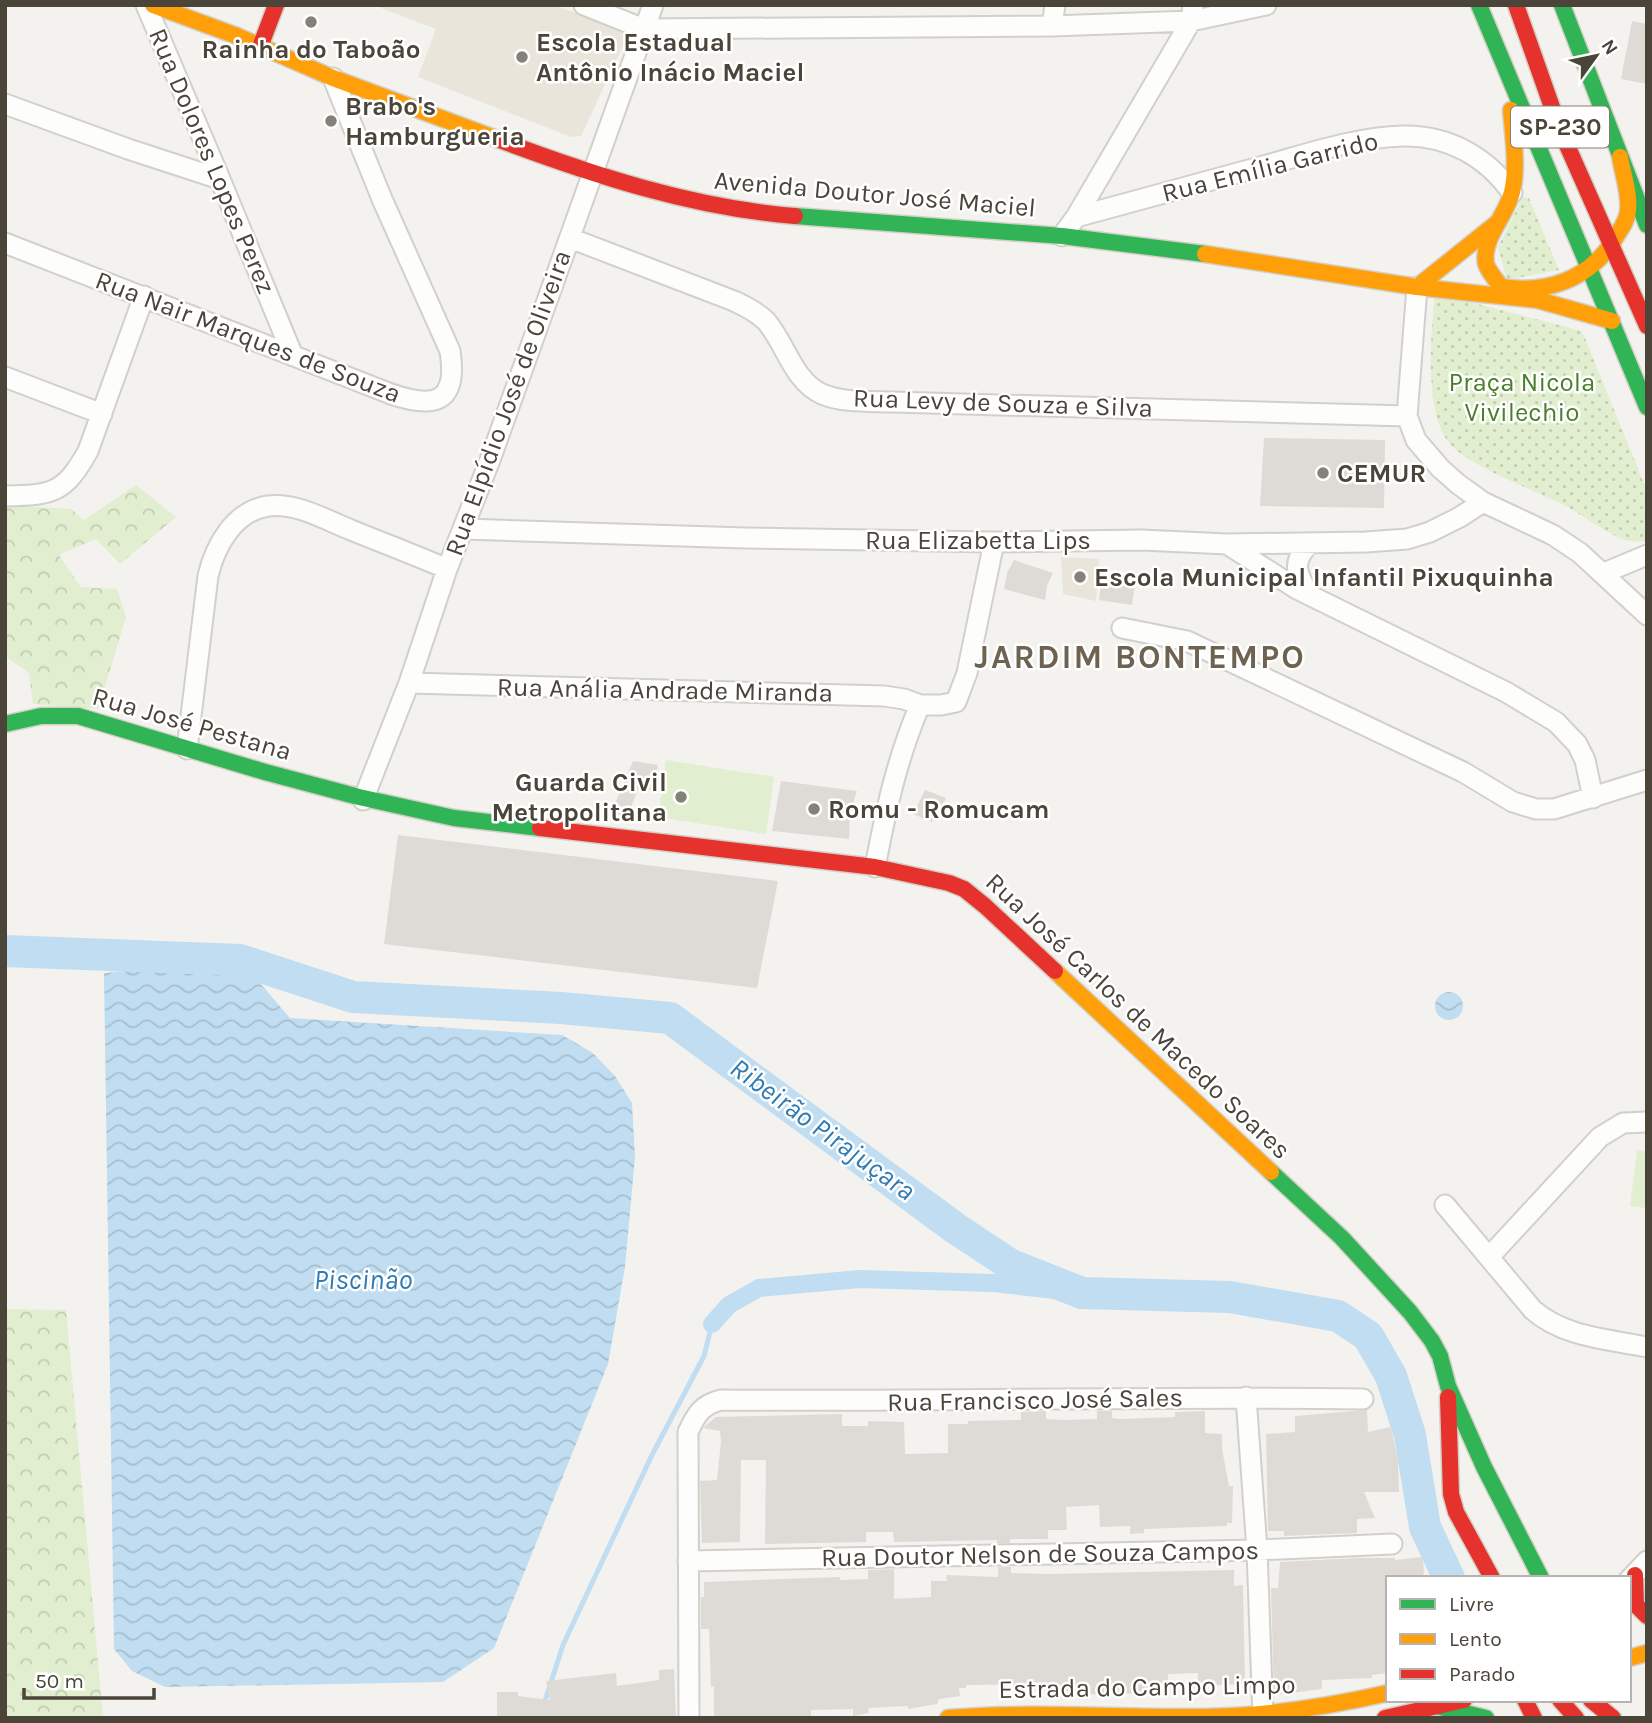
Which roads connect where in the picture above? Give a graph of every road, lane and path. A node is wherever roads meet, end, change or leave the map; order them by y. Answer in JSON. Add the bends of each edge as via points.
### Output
{"nodes":[{"id":1,"x":146,"y":5,"type":"edge"},
{"id":2,"x":153,"y":5,"type":"edge"},
{"id":3,"x":276,"y":5,"type":"edge"},
{"id":4,"x":584,"y":5,"type":"edge"},
{"id":5,"x":653,"y":5,"type":"edge"},
{"id":6,"x":1055,"y":5,"type":"edge"},
{"id":7,"x":1266,"y":5,"type":"edge"},
{"id":8,"x":1479,"y":5,"type":"edge"},
{"id":9,"x":1516,"y":5,"type":"edge"},
{"id":10,"x":1562,"y":5,"type":"edge"},
{"id":11,"x":1192,"y":13,"type":"edge"},
{"id":12,"x":1052,"y":26,"type":"junction"},
{"id":13,"x":644,"y":29,"type":"junction"},
{"id":14,"x":260,"y":47,"type":"junction"},
{"id":15,"x":332,"y":78,"type":"junction"},
{"id":16,"x":1510,"y":86,"type":"junction"},
{"id":17,"x":5,"y":104,"type":"edge"},
{"id":18,"x":1620,"y":157,"type":"junction"},
{"id":19,"x":591,"y":173,"type":"junction"},
{"id":20,"x":220,"y":179,"type":"junction"},
{"id":21,"x":1512,"y":193,"type":"junction"},
{"id":22,"x":1076,"y":216,"type":"junction"},
{"id":23,"x":1497,"y":223,"type":"junction"},
{"id":24,"x":1647,"y":225,"type":"edge"},
{"id":25,"x":1062,"y":236,"type":"junction"},
{"id":26,"x":570,"y":238,"type":"junction"},
{"id":27,"x":5,"y":243,"type":"edge"},
{"id":28,"x":1610,"y":247,"type":"junction"},
{"id":29,"x":1590,"y":270,"type":"junction"},
{"id":30,"x":1417,"y":287,"type":"junction"},
{"id":31,"x":144,"y":296,"type":"junction"},
{"id":32,"x":1538,"y":300,"type":"junction"},
{"id":33,"x":1612,"y":321,"type":"junction"},
{"id":34,"x":1647,"y":326,"type":"edge"},
{"id":35,"x":1638,"y":344,"type":"dead end"},
{"id":36,"x":293,"y":356,"type":"junction"},
{"id":37,"x":5,"y":377,"type":"edge"},
{"id":38,"x":1647,"y":407,"type":"edge"},
{"id":39,"x":102,"y":414,"type":"junction"},
{"id":40,"x":1407,"y":416,"type":"junction"},
{"id":41,"x":5,"y":496,"type":"edge"},
{"id":42,"x":1483,"y":502,"type":"junction"},
{"id":43,"x":464,"y":529,"type":"junction"},
{"id":44,"x":993,"y":542,"type":"junction"},
{"id":45,"x":1310,"y":543,"type":"junction"},
{"id":46,"x":1227,"y":544,"type":"junction"},
{"id":47,"x":1647,"y":555,"type":"edge"},
{"id":48,"x":447,"y":569,"type":"junction"},
{"id":49,"x":1604,"y":573,"type":"junction"},
{"id":50,"x":1309,"y":594,"type":"junction"},
{"id":51,"x":1647,"y":615,"type":"edge"},
{"id":52,"x":1122,"y":628,"type":"dead end"},
{"id":53,"x":409,"y":683,"type":"junction"},
{"id":54,"x":920,"y":705,"type":"junction"},
{"id":55,"x":5,"y":724,"type":"edge"},
{"id":56,"x":187,"y":749,"type":"junction"},
{"id":57,"x":1647,"y":780,"type":"edge"},
{"id":58,"x":1593,"y":798,"type":"junction"},
{"id":59,"x":363,"y":800,"type":"junction"},
{"id":60,"x":875,"y":867,"type":"junction"},
{"id":61,"x":1647,"y":1122,"type":"edge"},
{"id":62,"x":1445,"y":1206,"type":"dead end"},
{"id":63,"x":1490,"y":1256,"type":"junction"},
{"id":64,"x":1647,"y":1346,"type":"edge"},
{"id":65,"x":1448,"y":1386,"type":"junction"},
{"id":66,"x":1246,"y":1398,"type":"junction"},
{"id":67,"x":1363,"y":1399,"type":"dead end"},
{"id":68,"x":1484,"y":1467,"type":"junction"},
{"id":69,"x":1450,"y":1475,"type":"junction"},
{"id":70,"x":1392,"y":1544,"type":"dead end"},
{"id":71,"x":1257,"y":1550,"type":"junction"},
{"id":72,"x":688,"y":1561,"type":"junction"},
{"id":73,"x":1637,"y":1572,"type":"edge"},
{"id":74,"x":1491,"y":1576,"type":"edge"},
{"id":75,"x":1540,"y":1576,"type":"edge"},
{"id":76,"x":1644,"y":1623,"type":"edge"},
{"id":77,"x":1386,"y":1693,"type":"edge"},
{"id":78,"x":1455,"y":1702,"type":"edge"},
{"id":79,"x":1526,"y":1702,"type":"edge"},
{"id":80,"x":1562,"y":1702,"type":"edge"},
{"id":81,"x":1593,"y":1702,"type":"edge"},
{"id":82,"x":1437,"y":1706,"type":"junction"},
{"id":83,"x":1263,"y":1716,"type":"edge"},
{"id":84,"x":1220,"y":1717,"type":"edge"},
{"id":85,"x":1397,"y":1717,"type":"edge"},
{"id":86,"x":689,"y":1718,"type":"edge"},
{"id":87,"x":948,"y":1718,"type":"edge"},
{"id":88,"x":1486,"y":1718,"type":"edge"},
{"id":89,"x":1534,"y":1718,"type":"edge"},
{"id":90,"x":1576,"y":1718,"type":"edge"},
{"id":91,"x":1613,"y":1718,"type":"edge"}],
"edges":[{"from":1,"to":20,"type":"street","name":"Rua Dolores Lopes Perez"},
{"from":2,"to":14,"type":"main road","name":"Avenida Doutor José Maciel"},
{"from":3,"to":14,"type":"main road"},
{"from":4,"to":13,"type":"street"},
{"from":5,"to":13,"type":"street","name":"Rua Elpídio José de Oliveira"},
{"from":6,"to":12,"type":"street"},
{"from":7,"to":11,"type":"street"},
{"from":8,"to":16,"type":"main road","number":"SP-230"},
{"from":9,"to":28,"type":"main road","number":"SP-230","via":[[1550,103]]},
{"from":10,"to":18,"type":"main road"},
{"from":11,"to":12,"type":"street"},
{"from":11,"to":22,"type":"street"},
{"from":12,"to":13,"type":"street"},
{"from":13,"to":19,"type":"street","name":"Rua Elpídio José de Oliveira"},
{"from":14,"to":15,"type":"main road","name":"Avenida Doutor José Maciel"},
{"from":15,"to":19,"type":"main road","name":"Avenida Doutor José Maciel"},
{"from":15,"to":36,"type":"street","name":"Rua Nair Marques de Souza","via":[[440,325],[453,372],[450,385],[429,403],[401,398]]},
{"from":16,"to":21,"type":"main road"},
{"from":16,"to":29,"type":"main road","number":"SP-230"},
{"from":17,"to":20,"type":"street"},
{"from":18,"to":24,"type":"main road"},
{"from":18,"to":28,"type":"main road","name":"Avenida Doutor José Maciel","via":[[1627,217]]},
{"from":19,"to":25,"type":"main road","name":"Avenida Doutor José Maciel","via":[[748,212]]},
{"from":19,"to":26,"type":"street","name":"Rua Elpídio José de Oliveira"},
{"from":20,"to":36,"type":"street","name":"Rua Dolores Lopes Perez"},
{"from":21,"to":22,"type":"street","name":"Rua Emília Garrido","via":[[1498,174],[1469,153],[1444,142],[1404,136],[1305,155]]},
{"from":21,"to":23,"type":"main road"},
{"from":22,"to":25,"type":"street"},
{"from":23,"to":29,"type":"main road","via":[[1486,265],[1502,287],[1546,289]]},
{"from":23,"to":30,"type":"main road"},
{"from":25,"to":30,"type":"main road","name":"Avenida Doutor José Maciel"},
{"from":26,"to":40,"type":"street","name":"Rua Levy de Souza e Silva","via":[[753,310],[765,320],[810,385],[840,398]]},
{"from":26,"to":43,"type":"street","name":"Rua Elpídio José de Oliveira"},
{"from":27,"to":31,"type":"street","name":"Rua Nair Marques de Souza"},
{"from":28,"to":29,"type":"main road","name":"Avenida Doutor José Maciel"},
{"from":28,"to":34,"type":"main road","number":"SP-230"},
{"from":29,"to":32,"type":"main road","name":"Avenida Doutor José Maciel","via":[[1573,290]]},
{"from":29,"to":33,"type":"main road","number":"SP-230"},
{"from":30,"to":32,"type":"main road","name":"Avenida Doutor José Maciel"},
{"from":30,"to":40,"type":"street"},
{"from":31,"to":36,"type":"street","name":"Rua Nair Marques de Souza"},
{"from":31,"to":39,"type":"street"},
{"from":32,"to":33,"type":"main road","name":"Avenida Doutor José Maciel"},
{"from":33,"to":35,"type":"main road"},
{"from":33,"to":38,"type":"main road","number":"SP-230"},
{"from":37,"to":39,"type":"street"},
{"from":39,"to":41,"type":"street","via":[[88,451],[69,479],[50,493]]},
{"from":40,"to":42,"type":"street","via":[[1426,453]]},
{"from":42,"to":45,"type":"street","name":"Rua Elizabetta Lips","via":[[1430,532],[1407,539]]},
{"from":42,"to":49,"type":"street","via":[[1553,535]]},
{"from":43,"to":44,"type":"street","name":"Rua Elizabetta Lips"},
{"from":43,"to":48,"type":"street","name":"Rua Elpídio José de Oliveira"},
{"from":44,"to":46,"type":"street","name":"Rua Elizabetta Lips"},
{"from":44,"to":54,"type":"street","name":"Rua Anália Andrade Miranda","via":[[967,673],[956,702]]},
{"from":45,"to":46,"type":"street","name":"Rua Elizabetta Lips"},
{"from":45,"to":50,"type":"street","via":[[1301,551],[1296,566]]},
{"from":46,"to":50,"type":"street"},
{"from":47,"to":49,"type":"street"},
{"from":48,"to":53,"type":"street","name":"Rua Elpídio José de Oliveira"},
{"from":48,"to":56,"type":"street","via":[[297,509],[266,506],[239,520],[226,531],[212,556]]},
{"from":49,"to":51,"type":"street"},
{"from":50,"to":58,"type":"street","via":[[1506,692],[1556,722],[1585,760]]},
{"from":52,"to":58,"type":"street","via":[[1187,641],[1463,772],[1513,802],[1536,809]]},
{"from":53,"to":54,"type":"street","name":"Rua Anália Andrade Miranda","via":[[884,696]]},
{"from":53,"to":59,"type":"street","name":"Rua Elpídio José de Oliveira"},
{"from":54,"to":60,"type":"street","via":[[902,747]]},
{"from":55,"to":56,"type":"main road","name":"Rua José Pestana","via":[[62,713]]},
{"from":56,"to":59,"type":"main road","name":"Rua José Pestana"},
{"from":57,"to":58,"type":"street"},
{"from":59,"to":60,"type":"main road","name":"Rua José Carlos de Macedo Soares","via":[[454,818]]},
{"from":60,"to":65,"type":"main road","name":"Rua José Carlos de Macedo Soares","via":[[949,883],[985,906],[1365,1261],[1432,1341]]},
{"from":61,"to":63,"type":"street","via":[[1623,1123],[1600,1138]]},
{"from":62,"to":63,"type":"street"},
{"from":63,"to":64,"type":"street","via":[[1546,1321],[1577,1334]]},
{"from":65,"to":68,"type":"main road","name":"Rua José Carlos de Macedo Soares"},
{"from":65,"to":69,"type":"main road","name":"Rua José Carlos de Macedo Soares"},
{"from":66,"to":67,"type":"street","name":"Rua Francisco José Sales"},
{"from":66,"to":71,"type":"street"},
{"from":66,"to":72,"type":"street","name":"Rua Francisco José Sales","via":[[708,1403],[688,1432]]},
{"from":68,"to":69,"type":"main road","via":[[1470,1457],[1460,1461]]},
{"from":68,"to":75,"type":"main road","name":"Rua José Carlos de Macedo Soares"},
{"from":69,"to":74,"type":"main road","name":"Rua José Carlos de Macedo Soares","via":[[1456,1512]]},
{"from":70,"to":71,"type":"street","name":"Rua Doutor Nelson de Souza Campos"},
{"from":71,"to":72,"type":"street","name":"Rua Doutor Nelson de Souza Campos"},
{"from":71,"to":83,"type":"street"},
{"from":72,"to":86,"type":"street"},
{"from":73,"to":76,"type":"main road","via":[[1636,1605]]},
{"from":77,"to":83,"type":"main road","name":"Estrada do Campo Limpo"},
{"from":78,"to":82,"type":"main road"},
{"from":79,"to":89,"type":"main road"},
{"from":80,"to":90,"type":"main road"},
{"from":81,"to":91,"type":"main road"},
{"from":82,"to":85,"type":"main road"},
{"from":82,"to":88,"type":"main road"},
{"from":83,"to":84,"type":"main road","name":"Estrada do Campo Limpo"},
{"from":84,"to":87,"type":"main road","name":"Estrada do Campo Limpo","via":[[1005,1713]]}]}
